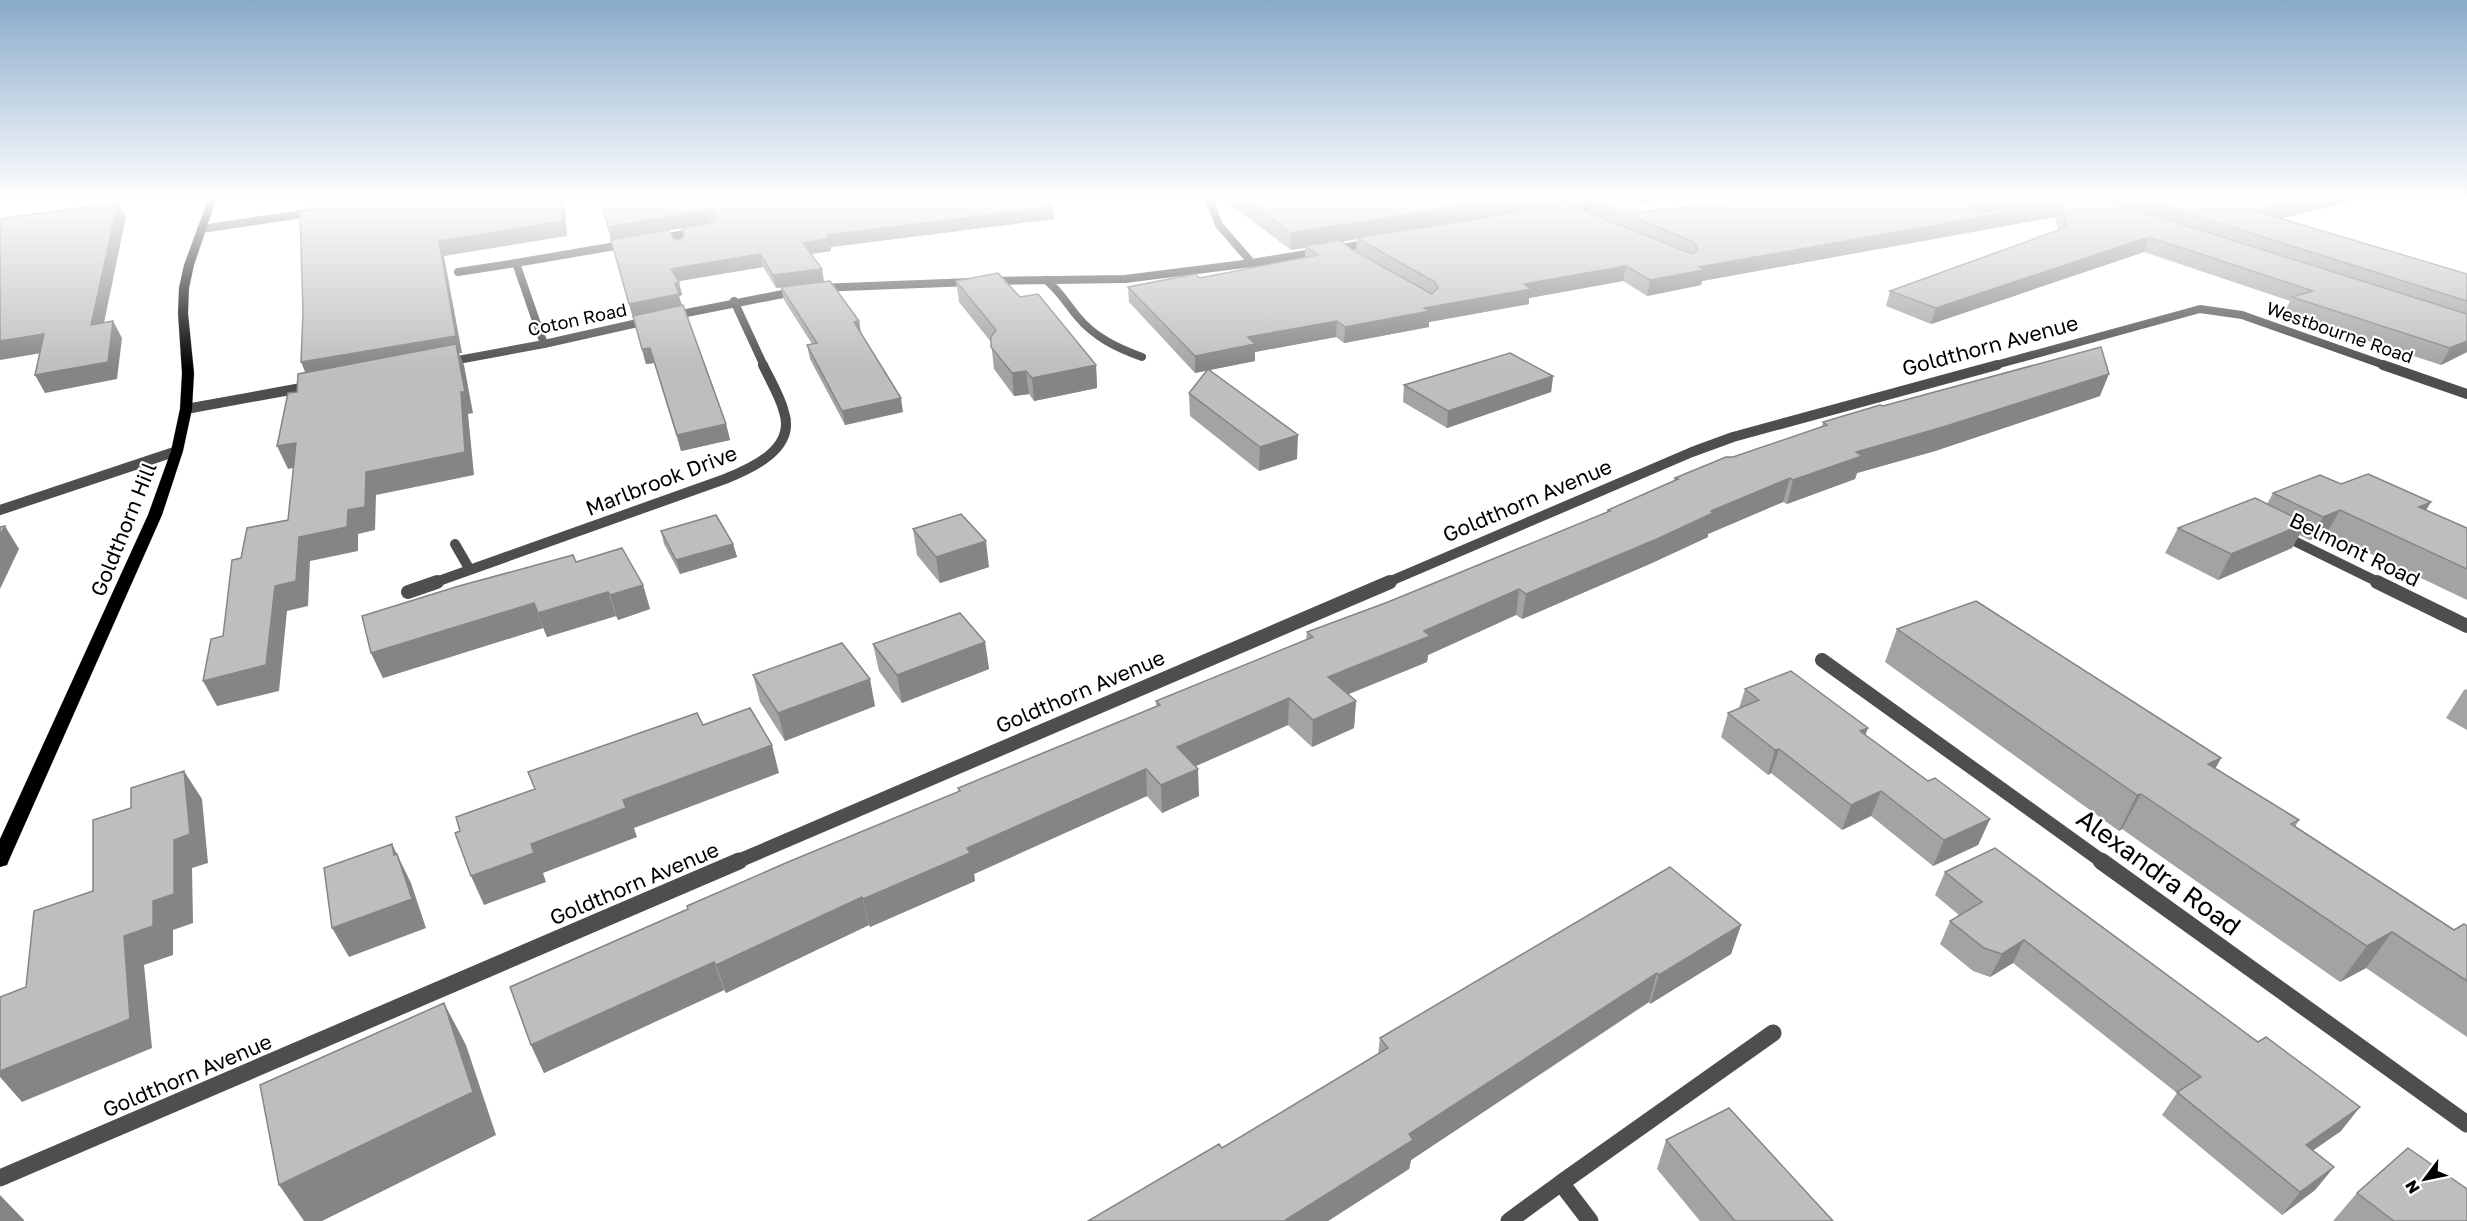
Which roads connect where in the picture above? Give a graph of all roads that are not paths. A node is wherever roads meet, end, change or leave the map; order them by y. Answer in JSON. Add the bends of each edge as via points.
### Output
{"nodes":[{"id":1,"x":193,"y":254,"type":"edge"},
{"id":2,"x":565,"y":254,"type":"edge"},
{"id":3,"x":1244,"y":254,"type":"edge"},
{"id":4,"x":1306,"y":254,"type":"edge"},
{"id":5,"x":1348,"y":254,"type":"edge"},
{"id":6,"x":1353,"y":258,"type":"edge"},
{"id":7,"x":516,"y":262,"type":"junction"},
{"id":8,"x":1252,"y":263,"type":"junction"},
{"id":9,"x":458,"y":272,"type":"dead end"},
{"id":10,"x":1046,"y":280,"type":"junction"},
{"id":11,"x":734,"y":301,"type":"junction"},
{"id":12,"x":2200,"y":309,"type":"joint"},
{"id":13,"x":667,"y":316,"type":"edge"},
{"id":14,"x":656,"y":319,"type":"edge"},
{"id":15,"x":544,"y":344,"type":"junction"},
{"id":16,"x":1142,"y":357,"type":"dead end"},
{"id":17,"x":439,"y":363,"type":"edge"},
{"id":18,"x":325,"y":384,"type":"edge"},
{"id":19,"x":2467,"y":394,"type":"edge"},
{"id":20,"x":186,"y":409,"type":"junction"},
{"id":21,"x":177,"y":451,"type":"junction"},
{"id":22,"x":0,"y":510,"type":"edge"},
{"id":23,"x":2268,"y":528,"type":"edge"},
{"id":24,"x":455,"y":544,"type":"dead end"},
{"id":25,"x":470,"y":570,"type":"junction"},
{"id":26,"x":408,"y":592,"type":"dead end"},
{"id":27,"x":2467,"y":626,"type":"edge"},
{"id":28,"x":1822,"y":660,"type":"dead end"},
{"id":29,"x":0,"y":860,"type":"edge"},
{"id":30,"x":1773,"y":1033,"type":"dead end"},
{"id":31,"x":2467,"y":1124,"type":"edge"},
{"id":32,"x":0,"y":1178,"type":"edge"},
{"id":33,"x":1561,"y":1183,"type":"junction"},
{"id":34,"x":1509,"y":1221,"type":"edge"},
{"id":35,"x":1590,"y":1221,"type":"edge"}],
"edges":[{"from":1,"to":20,"type":"main road","name":"Goldthorn Hill","via":[[184,288]]},
{"from":2,"to":7,"type":"street"},
{"from":3,"to":8,"type":"street"},
{"from":4,"to":8,"type":"street"},
{"from":5,"to":6,"type":"street"},
{"from":7,"to":9,"type":"street"},
{"from":7,"to":15,"type":"street"},
{"from":8,"to":10,"type":"street","via":[[1125,279]]},
{"from":10,"to":11,"type":"street","via":[[843,286]]},
{"from":10,"to":16,"type":"street","via":[[1060,289],[1090,331]]},
{"from":11,"to":13,"type":"street"},
{"from":11,"to":25,"type":"street","name":"Marlbrook Drive","via":[[785,413],[788,427],[782,442],[769,456],[725,480]]},
{"from":12,"to":19,"type":"street","name":"Westbourne Road","via":[[2242,315]]},
{"from":12,"to":32,"type":"street","name":"Goldthorn Avenue","via":[[1733,437],[1692,452]]},
{"from":14,"to":15,"type":"street","name":"Coton Road"},
{"from":15,"to":17,"type":"street","name":"Coton Road"},
{"from":18,"to":20,"type":"street"},
{"from":20,"to":21,"type":"main road","name":"Goldthorn Hill"},
{"from":21,"to":22,"type":"street"},
{"from":21,"to":29,"type":"main road","name":"Goldthorn Hill","via":[[150,525]]},
{"from":23,"to":27,"type":"street","name":"Belmont Road"},
{"from":24,"to":25,"type":"street"},
{"from":25,"to":26,"type":"street","name":"Marlbrook Drive"},
{"from":28,"to":31,"type":"street","name":"Alexandra Road"},
{"from":30,"to":33,"type":"street"},
{"from":33,"to":34,"type":"street"},
{"from":33,"to":35,"type":"street"}]}
